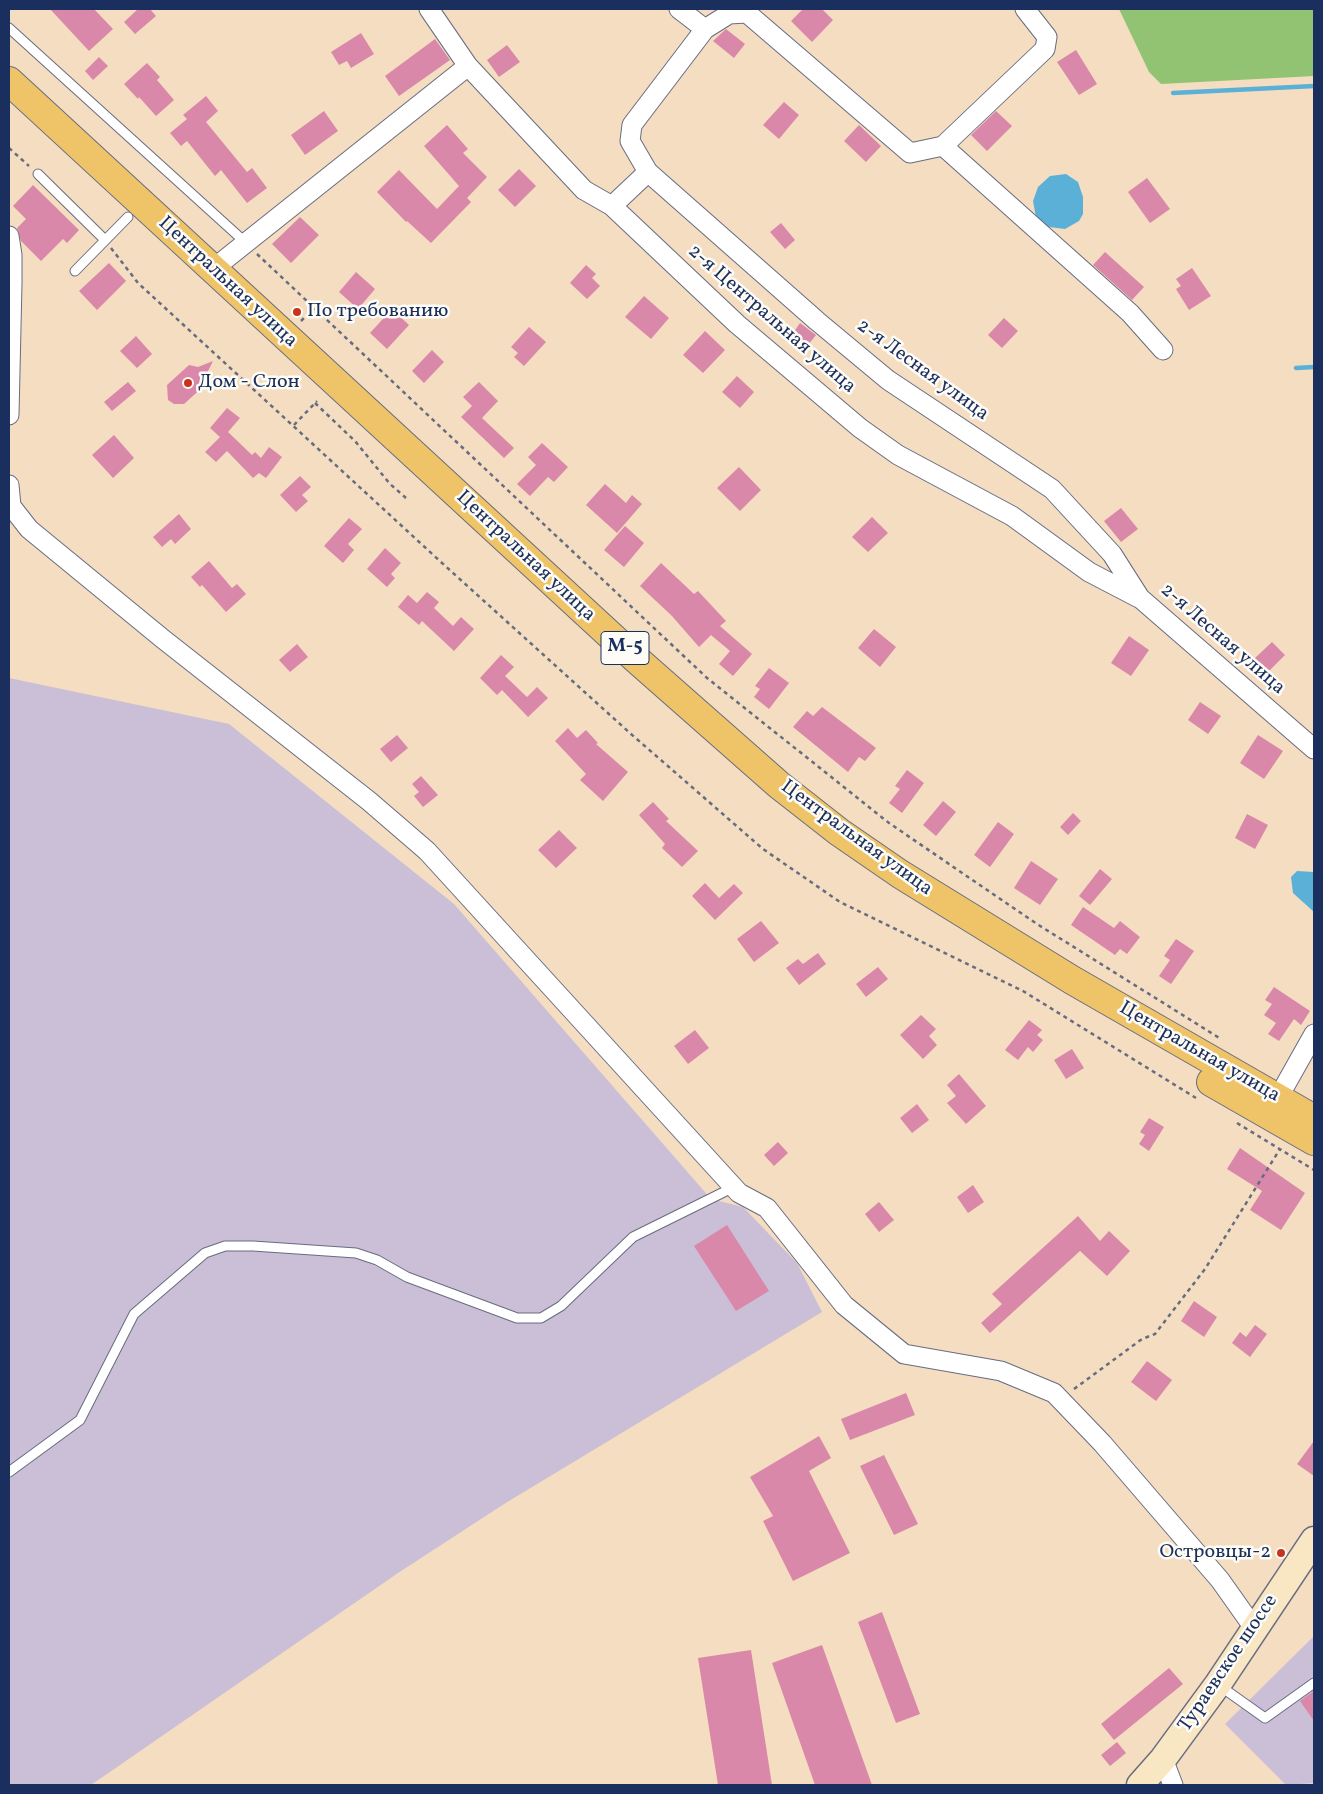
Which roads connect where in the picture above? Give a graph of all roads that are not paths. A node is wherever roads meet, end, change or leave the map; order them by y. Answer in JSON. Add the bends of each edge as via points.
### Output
{"nodes":[{"id":1,"x":429,"y":9,"type":"edge"},
{"id":2,"x":679,"y":9,"type":"edge"},
{"id":3,"x":1025,"y":9,"type":"edge"},
{"id":4,"x":9,"y":28,"type":"edge"},
{"id":5,"x":705,"y":29,"type":"junction"},
{"id":6,"x":468,"y":66,"type":"junction"},
{"id":7,"x":9,"y":81,"type":"edge"},
{"id":8,"x":9,"y":106,"type":"edge"},
{"id":9,"x":943,"y":146,"type":"junction"},
{"id":10,"x":648,"y":172,"type":"junction"},
{"id":11,"x":38,"y":174,"type":"road end"},
{"id":12,"x":612,"y":206,"type":"junction"},
{"id":13,"x":128,"y":217,"type":"junction"},
{"id":14,"x":9,"y":236,"type":"edge"},
{"id":15,"x":105,"y":240,"type":"junction"},
{"id":16,"x":245,"y":242,"type":"junction"},
{"id":17,"x":212,"y":269,"type":"junction"},
{"id":18,"x":74,"y":270,"type":"dead end"},
{"id":19,"x":1163,"y":350,"type":"dead end"},
{"id":20,"x":9,"y":415,"type":"edge"},
{"id":21,"x":9,"y":485,"type":"edge"},
{"id":22,"x":10,"y":510,"type":"edge"},
{"id":23,"x":1140,"y":598,"type":"junction"},
{"id":24,"x":1314,"y":749,"type":"edge"},
{"id":25,"x":1314,"y":1034,"type":"edge"},
{"id":26,"x":1278,"y":1098,"type":"junction"},
{"id":27,"x":1314,"y":1119,"type":"edge"},
{"id":28,"x":1314,"y":1141,"type":"edge"},
{"id":29,"x":734,"y":1188,"type":"junction"},
{"id":30,"x":9,"y":1472,"type":"edge"},
{"id":31,"x":1314,"y":1540,"type":"edge"},
{"id":32,"x":1254,"y":1628,"type":"junction"},
{"id":33,"x":1314,"y":1683,"type":"edge"},
{"id":34,"x":1218,"y":1684,"type":"junction"},
{"id":35,"x":1163,"y":1759,"type":"junction"},
{"id":36,"x":1140,"y":1785,"type":"edge"},
{"id":37,"x":1173,"y":1785,"type":"edge"}],
"edges":[{"from":1,"to":6,"type":"street","name":"2-я Центральная улица"},
{"from":2,"to":5,"type":"street"},
{"from":3,"to":9,"type":"street","via":[[1047,37],[1045,49]]},
{"from":4,"to":16,"type":"lane"},
{"from":5,"to":9,"type":"street","via":[[729,14],[747,13],[910,153]]},
{"from":5,"to":10,"type":"street","name":"2-я Лесная улица","via":[[632,125],[630,141]]},
{"from":6,"to":12,"type":"street","name":"2-я Центральная улица","via":[[584,190]]},
{"from":6,"to":16,"type":"street"},
{"from":7,"to":17,"type":"main road","name":"Центральная улица","number":"М-5"},
{"from":8,"to":13,"type":"main road","name":"Центральная улица","number":"М-5"},
{"from":9,"to":19,"type":"street","via":[[1130,312]]},
{"from":10,"to":12,"type":"street"},
{"from":10,"to":23,"type":"street","name":"2-я Лесная улица","via":[[816,321],[888,380],[1052,489],[1112,554]]},
{"from":11,"to":15,"type":"lane"},
{"from":12,"to":23,"type":"street","name":"2-я Центральная улица","via":[[737,324],[860,428],[898,455],[1012,516],[1089,572]]},
{"from":13,"to":15,"type":"lane"},
{"from":13,"to":28,"type":"main road","name":"Центральная улица","number":"М-5","via":[[767,799],[832,849],[908,900],[1064,996]]},
{"from":14,"to":20,"type":"street","via":[[12,283]]},
{"from":15,"to":18,"type":"lane"},
{"from":16,"to":17,"type":"street"},
{"from":17,"to":26,"type":"main road","name":"Центральная улица","number":"М-5","via":[[636,659],[779,785],[839,832],[900,874],[1072,980]]},
{"from":21,"to":22,"type":"street"},
{"from":22,"to":29,"type":"street","via":[[163,639],[428,851]]},
{"from":23,"to":24,"type":"street","name":"2-я Лесная улица"},
{"from":25,"to":26,"type":"street"},
{"from":26,"to":27,"type":"main road","name":"Центральная улица","number":"М-5"},
{"from":29,"to":30,"type":"lane","via":[[633,1237],[561,1306],[541,1318],[517,1318],[406,1277],[377,1260],[356,1253],[225,1246],[205,1253],[134,1314],[80,1420]]},
{"from":29,"to":32,"type":"street","via":[[767,1208],[844,1306],[904,1354],[1001,1371],[1054,1393],[1220,1580]]},
{"from":31,"to":32,"type":"main road","name":"Тураевское шоссе"},
{"from":32,"to":34,"type":"main road","name":"Тураевское шоссе"},
{"from":33,"to":34,"type":"lane","via":[[1265,1718]]},
{"from":34,"to":35,"type":"main road","name":"Тураевское шоссе"},
{"from":35,"to":36,"type":"main road","name":"Тураевское шоссе"},
{"from":35,"to":37,"type":"street"}]}
